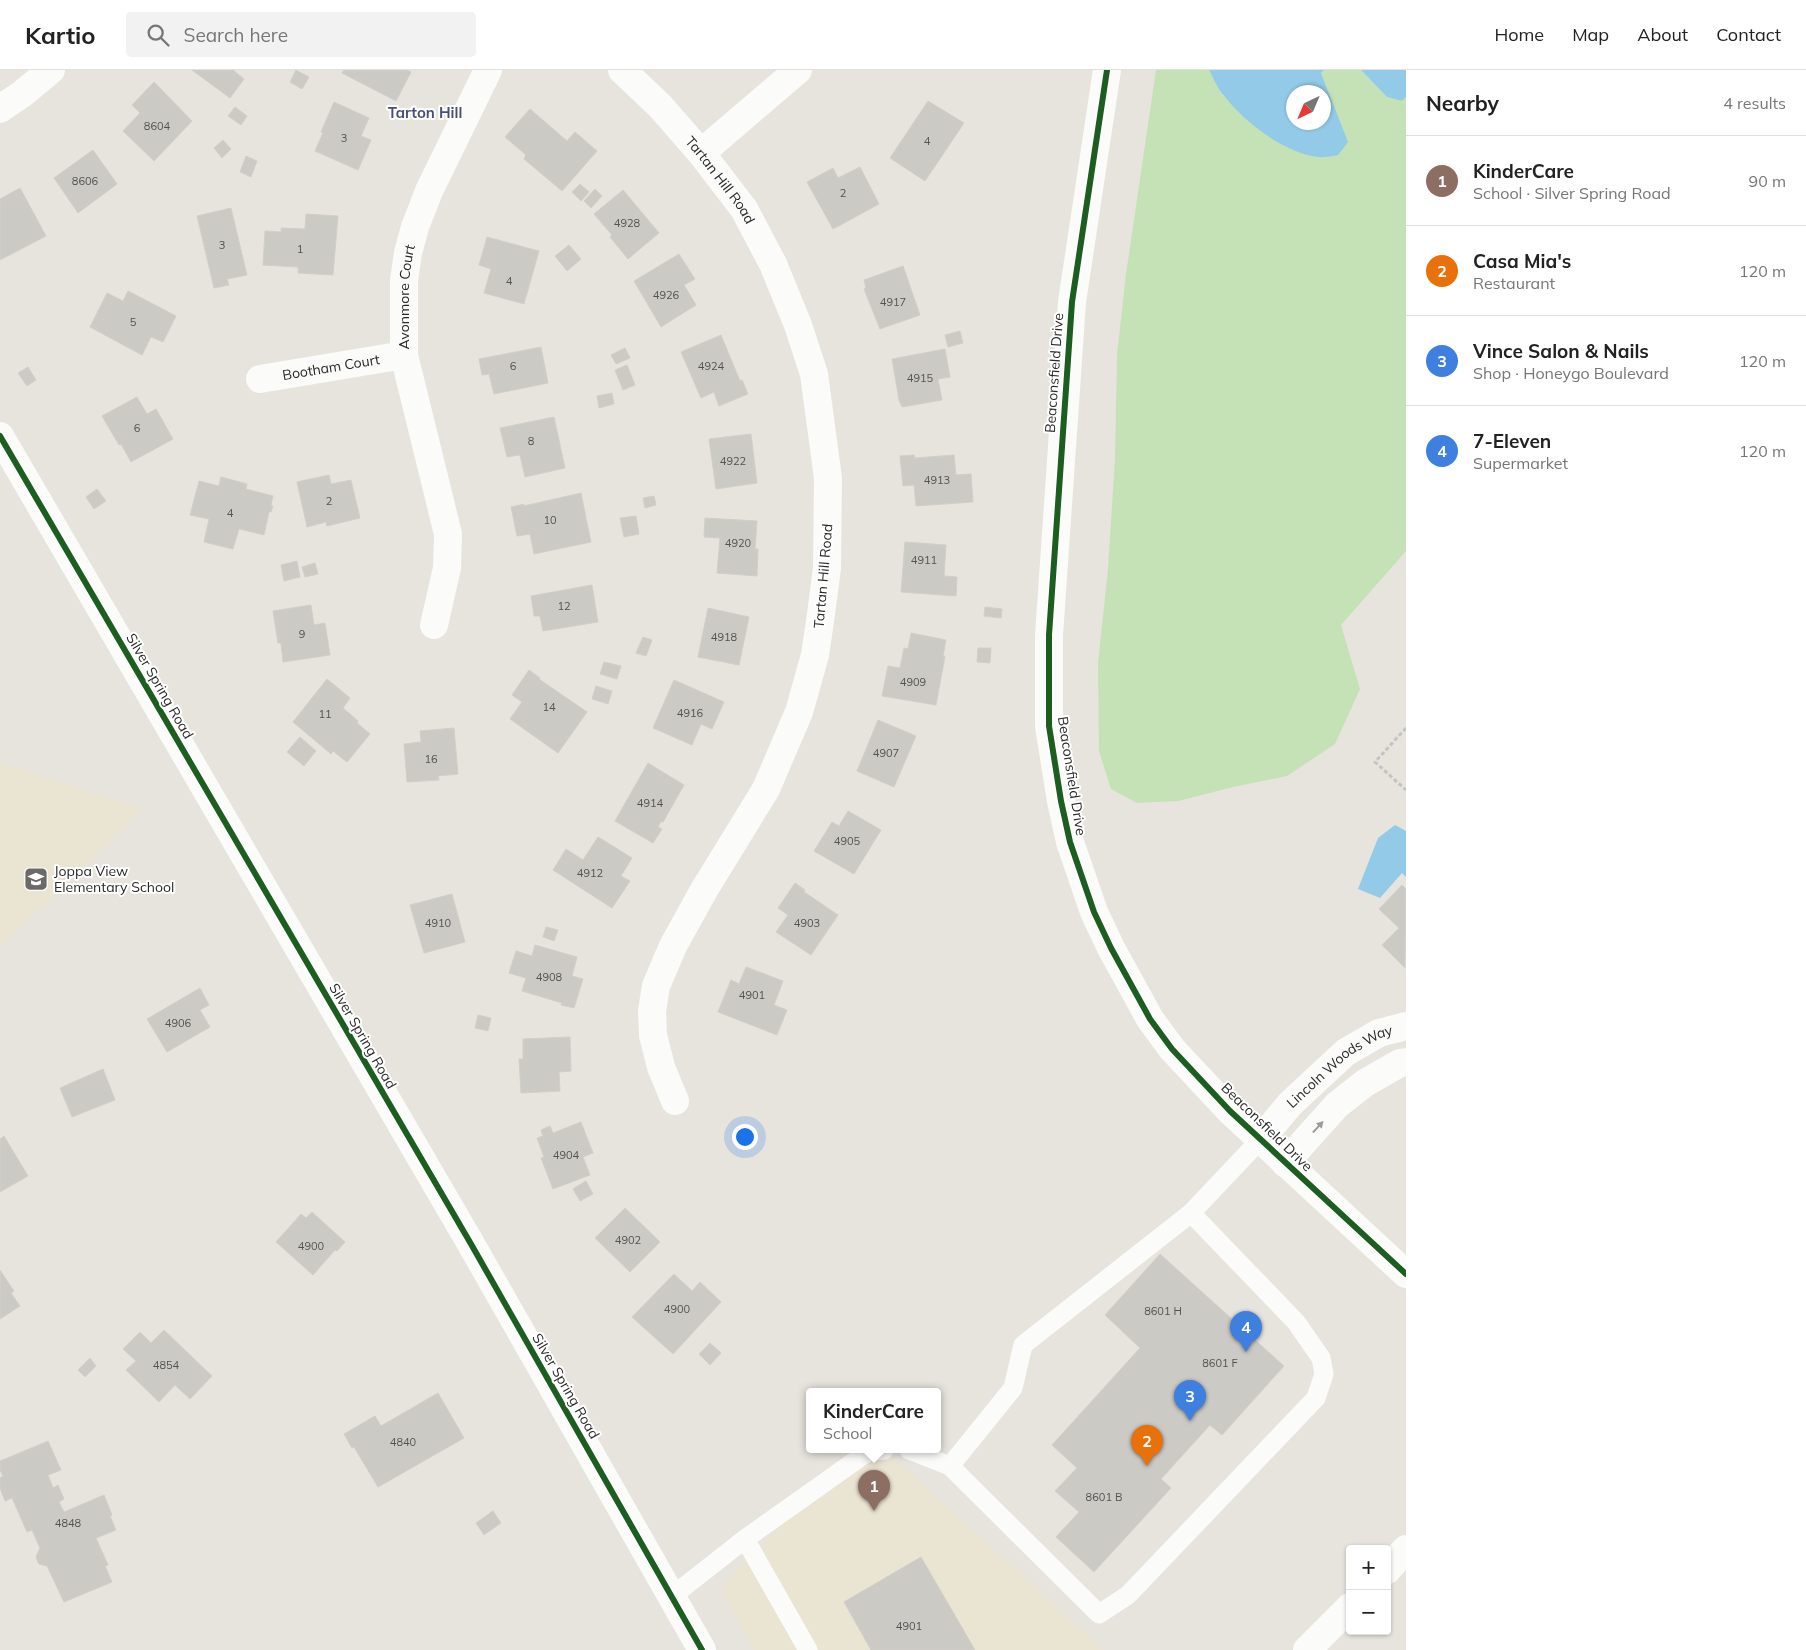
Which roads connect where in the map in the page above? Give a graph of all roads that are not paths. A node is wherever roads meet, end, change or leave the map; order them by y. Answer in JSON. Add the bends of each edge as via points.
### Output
{"nodes":[{"id":1,"x":51,"y":70,"type":"edge"},
{"id":2,"x":488,"y":70,"type":"edge"},
{"id":3,"x":622,"y":70,"type":"edge"},
{"id":4,"x":798,"y":70,"type":"edge"},
{"id":5,"x":1107,"y":70,"type":"edge"},
{"id":6,"x":0,"y":108,"type":"edge"},
{"id":7,"x":702,"y":153,"type":"junction"},
{"id":8,"x":404,"y":354,"type":"junction"},
{"id":9,"x":260,"y":379,"type":"dead end"},
{"id":10,"x":0,"y":436,"type":"edge"},
{"id":11,"x":434,"y":625,"type":"dead end"},
{"id":12,"x":1406,"y":1026,"type":"edge"},
{"id":13,"x":1406,"y":1062,"type":"edge"},
{"id":14,"x":675,"y":1101,"type":"dead end"},
{"id":15,"x":1260,"y":1140,"type":"junction"},
{"id":16,"x":1285,"y":1162,"type":"junction"},
{"id":17,"x":1192,"y":1213,"type":"junction"},
{"id":18,"x":1406,"y":1274,"type":"edge"},
{"id":19,"x":866,"y":1453,"type":"edge"},
{"id":20,"x":918,"y":1453,"type":"edge"},
{"id":21,"x":950,"y":1466,"type":"junction"},
{"id":22,"x":745,"y":1539,"type":"junction"},
{"id":23,"x":1406,"y":1549,"type":"edge"},
{"id":24,"x":1391,"y":1566,"type":"edge"},
{"id":25,"x":671,"y":1597,"type":"junction"},
{"id":26,"x":1346,"y":1611,"type":"edge"},
{"id":27,"x":702,"y":1650,"type":"edge"},
{"id":28,"x":808,"y":1650,"type":"edge"},
{"id":29,"x":1307,"y":1650,"type":"edge"}],
"edges":[{"from":1,"to":6,"type":"street"},
{"from":2,"to":8,"type":"street","name":"Avonmore Court","via":[[415,227],[404,280]]},
{"from":3,"to":7,"type":"street","name":"Tartan Hill Road"},
{"from":4,"to":7,"type":"street"},
{"from":5,"to":15,"type":"street","name":"Beaconsfield Drive","via":[[1072,302],[1066,374],[1049,635],[1049,726],[1053,754],[1066,826],[1080,876],[1129,983],[1172,1049]]},
{"from":7,"to":14,"type":"street","name":"Tartan Hill Road","via":[[744,209],[773,264],[798,325],[814,374],[828,478],[829,521],[822,614],[815,655],[798,712],[766,789],[704,890],[673,946],[656,986],[653,1035],[661,1067]]},
{"from":8,"to":9,"type":"street","name":"Bootham Court"},
{"from":8,"to":11,"type":"street","name":"Avonmore Court","via":[[448,534],[447,568]]},
{"from":10,"to":25,"type":"street","name":"Silver Spring Road","via":[[466,1236]]},
{"from":12,"to":15,"type":"street","name":"Lincoln Woods Way","via":[[1378,1033],[1346,1052],[1290,1104]]},
{"from":16,"to":13,"type":"street","name":"Lincoln Woods Way","one_way":true,"via":[[1337,1105],[1366,1083]]},
{"from":15,"to":16,"type":"street","name":"Beaconsfield Drive"},
{"from":15,"to":17,"type":"lane"},
{"from":16,"to":18,"type":"street","name":"Beaconsfield Drive"},
{"from":17,"to":21,"type":"lane","via":[[1022,1344],[1012,1388]]},
{"from":17,"to":21,"type":"lane","via":[[1296,1322],[1321,1358],[1324,1374],[1316,1398],[1128,1595],[1099,1614]]},
{"from":19,"to":22,"type":"lane"},
{"from":20,"to":21,"type":"lane"},
{"from":22,"to":25,"type":"lane"},
{"from":22,"to":28,"type":"lane"},
{"from":23,"to":24,"type":"street"},
{"from":25,"to":27,"type":"street","name":"Silver Spring Road"},
{"from":26,"to":29,"type":"street"}]}
